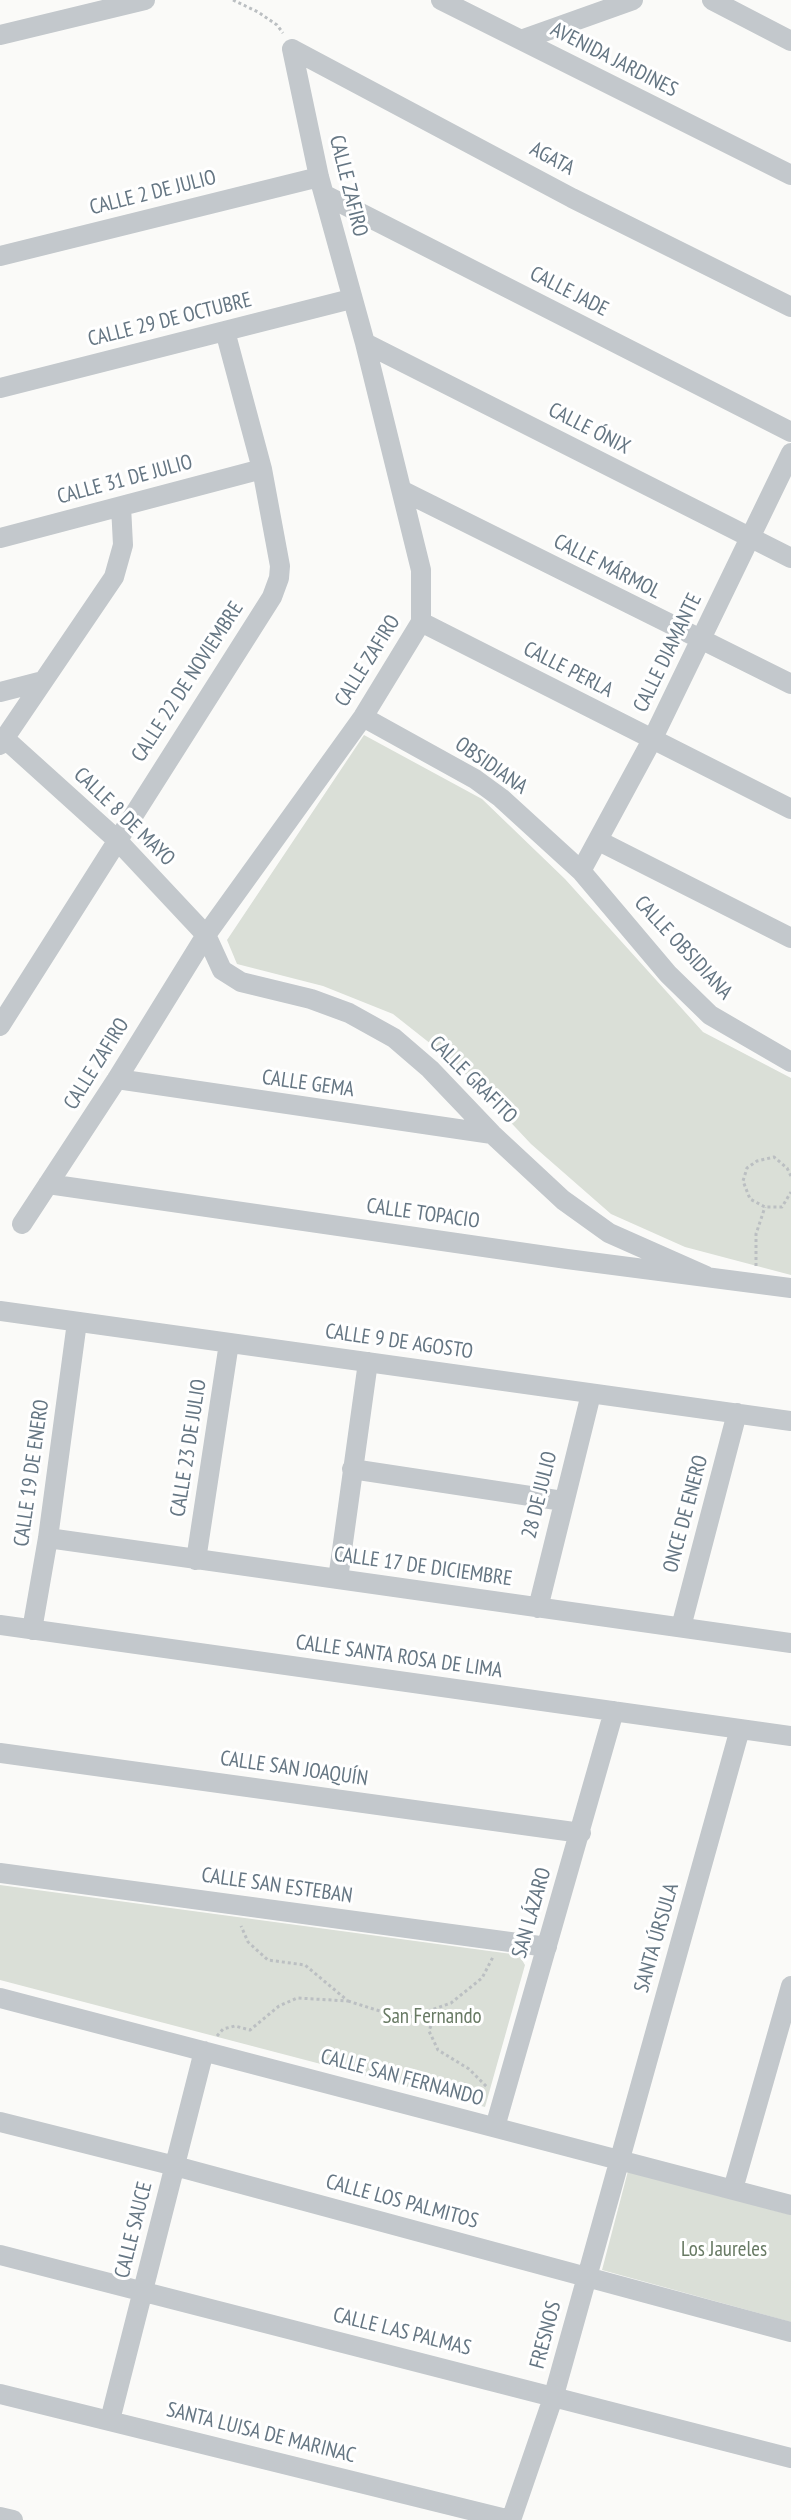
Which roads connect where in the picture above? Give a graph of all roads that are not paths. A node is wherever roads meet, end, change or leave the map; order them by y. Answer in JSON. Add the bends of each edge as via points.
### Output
{"nodes":[{"id":1,"x":145,"y":0,"type":"edge"},
{"id":2,"x":441,"y":0,"type":"edge"},
{"id":3,"x":633,"y":0,"type":"edge"},
{"id":4,"x":712,"y":0,"type":"edge"},
{"id":5,"x":0,"y":35,"type":"edge"},
{"id":6,"x":522,"y":40,"type":"junction"},
{"id":7,"x":791,"y":41,"type":"edge"},
{"id":8,"x":292,"y":49,"type":"joint"},
{"id":9,"x":791,"y":175,"type":"edge"},
{"id":10,"x":322,"y":186,"type":"junction"},
{"id":11,"x":0,"y":256,"type":"edge"},
{"id":12,"x":351,"y":299,"type":"junction"},
{"id":13,"x":791,"y":307,"type":"edge"},
{"id":14,"x":225,"y":331,"type":"junction"},
{"id":15,"x":364,"y":343,"type":"junction"},
{"id":16,"x":0,"y":388,"type":"edge"},
{"id":17,"x":791,"y":432,"type":"edge"},
{"id":18,"x":791,"y":453,"type":"edge"},
{"id":19,"x":262,"y":469,"type":"junction"},
{"id":20,"x":403,"y":491,"type":"junction"},
{"id":21,"x":121,"y":506,"type":"junction"},
{"id":22,"x":0,"y":538,"type":"edge"},
{"id":23,"x":752,"y":538,"type":"junction"},
{"id":24,"x":791,"y":558,"type":"edge"},
{"id":25,"x":421,"y":622,"type":"junction"},
{"id":26,"x":700,"y":641,"type":"junction"},
{"id":27,"x":44,"y":681,"type":"junction"},
{"id":28,"x":791,"y":684,"type":"edge"},
{"id":29,"x":0,"y":692,"type":"edge"},
{"id":30,"x":363,"y":717,"type":"junction"},
{"id":31,"x":652,"y":740,"type":"junction"},
{"id":32,"x":2,"y":742,"type":"edge"},
{"id":33,"x":791,"y":809,"type":"edge"},
{"id":34,"x":116,"y":838,"type":"junction"},
{"id":35,"x":599,"y":842,"type":"junction"},
{"id":36,"x":582,"y":871,"type":"junction"},
{"id":37,"x":206,"y":935,"type":"junction"},
{"id":38,"x":791,"y":938,"type":"edge"},
{"id":39,"x":0,"y":1026,"type":"edge"},
{"id":40,"x":791,"y":1062,"type":"edge"},
{"id":41,"x":117,"y":1079,"type":"junction"},
{"id":42,"x":492,"y":1134,"type":"junction"},
{"id":43,"x":48,"y":1184,"type":"junction"},
{"id":44,"x":22,"y":1224,"type":"dead end"},
{"id":45,"x":706,"y":1276,"type":"junction"},
{"id":46,"x":791,"y":1288,"type":"edge"},
{"id":47,"x":0,"y":1311,"type":"edge"},
{"id":48,"x":76,"y":1322,"type":"junction"},
{"id":49,"x":229,"y":1342,"type":"junction"},
{"id":50,"x":368,"y":1362,"type":"junction"},
{"id":51,"x":591,"y":1394,"type":"junction"},
{"id":52,"x":737,"y":1413,"type":"junction"},
{"id":53,"x":791,"y":1421,"type":"edge"},
{"id":54,"x":352,"y":1469,"type":"junction"},
{"id":55,"x":563,"y":1502,"type":"junction"},
{"id":56,"x":48,"y":1538,"type":"junction"},
{"id":57,"x":196,"y":1560,"type":"junction"},
{"id":58,"x":338,"y":1579,"type":"junction"},
{"id":59,"x":538,"y":1608,"type":"junction"},
{"id":60,"x":0,"y":1625,"type":"edge"},
{"id":61,"x":681,"y":1627,"type":"junction"},
{"id":62,"x":32,"y":1629,"type":"junction"},
{"id":63,"x":791,"y":1643,"type":"edge"},
{"id":64,"x":614,"y":1711,"type":"junction"},
{"id":65,"x":740,"y":1729,"type":"junction"},
{"id":66,"x":791,"y":1736,"type":"edge"},
{"id":67,"x":0,"y":1753,"type":"edge"},
{"id":68,"x":581,"y":1833,"type":"junction"},
{"id":69,"x":0,"y":1873,"type":"edge"},
{"id":70,"x":547,"y":1947,"type":"junction"},
{"id":71,"x":791,"y":1986,"type":"edge"},
{"id":72,"x":0,"y":1998,"type":"edge"},
{"id":73,"x":204,"y":2051,"type":"junction"},
{"id":74,"x":0,"y":2122,"type":"edge"},
{"id":75,"x":495,"y":2127,"type":"junction"},
{"id":76,"x":620,"y":2160,"type":"junction"},
{"id":77,"x":175,"y":2166,"type":"junction"},
{"id":78,"x":733,"y":2189,"type":"junction"},
{"id":79,"x":791,"y":2205,"type":"edge"},
{"id":80,"x":0,"y":2255,"type":"edge"},
{"id":81,"x":586,"y":2276,"type":"junction"},
{"id":82,"x":143,"y":2292,"type":"junction"},
{"id":83,"x":791,"y":2332,"type":"edge"},
{"id":84,"x":0,"y":2394,"type":"edge"},
{"id":85,"x":554,"y":2395,"type":"junction"},
{"id":86,"x":110,"y":2420,"type":"junction"},
{"id":87,"x":791,"y":2458,"type":"edge"},
{"id":88,"x":0,"y":2517,"type":"edge"},
{"id":89,"x":13,"y":2520,"type":"edge"},
{"id":90,"x":510,"y":2520,"type":"edge"}],
"edges":[{"from":1,"to":5,"type":"street"},
{"from":2,"to":6,"type":"street"},
{"from":3,"to":6,"type":"street","name":"AVENIDA JARDINES"},
{"from":4,"to":7,"type":"street"},
{"from":6,"to":9,"type":"street","name":"AVENIDA JARDINES"},
{"from":8,"to":10,"type":"street","name":"CALLE ZAFIRO"},
{"from":8,"to":13,"type":"street","name":"AGATA","via":[[572,198]]},
{"from":10,"to":11,"type":"street","name":"CALLE 2 DE JULIO"},
{"from":10,"to":12,"type":"street","name":"CALLE ZAFIRO"},
{"from":10,"to":17,"type":"street","name":"CALLE JADE"},
{"from":12,"to":14,"type":"street","name":"CALLE 29 DE OCTUBRE"},
{"from":12,"to":15,"type":"street","name":"CALLE ZAFIRO"},
{"from":14,"to":16,"type":"street","name":"CALLE 29 DE OCTUBRE"},
{"from":14,"to":19,"type":"street","name":"CALLE 22 DE NOVIEMBRE"},
{"from":15,"to":20,"type":"street","name":"CALLE ZAFIRO"},
{"from":15,"to":23,"type":"street","name":"CALLE ÓNIX"},
{"from":18,"to":23,"type":"street","name":"CALLE DIAMANTE"},
{"from":19,"to":21,"type":"street","name":"CALLE 31 DE JULIO"},
{"from":19,"to":34,"type":"street","name":"CALLE 22 DE NOVIEMBRE","via":[[280,566],[276,587]]},
{"from":20,"to":25,"type":"street","name":"CALLE ZAFIRO","via":[[421,570]]},
{"from":20,"to":26,"type":"street","name":"CALLE MÁRMOL"},
{"from":21,"to":22,"type":"street","name":"CALLE 31 DE JULIO"},
{"from":21,"to":27,"type":"street","via":[[123,545],[114,577]]},
{"from":23,"to":24,"type":"street","name":"CALLE ÓNIX"},
{"from":23,"to":26,"type":"street","name":"CALLE DIAMANTE"},
{"from":25,"to":30,"type":"street","name":"CALLE ZAFIRO"},
{"from":25,"to":31,"type":"street","name":"CALLE PERLA"},
{"from":26,"to":28,"type":"street","name":"CALLE MÁRMOL"},
{"from":26,"to":31,"type":"street","name":"CALLE DIAMANTE"},
{"from":27,"to":29,"type":"street"},
{"from":27,"to":32,"type":"street"},
{"from":30,"to":36,"type":"street","name":"OBSIDIANA","via":[[475,779]]},
{"from":30,"to":37,"type":"street","name":"CALLE ZAFIRO"},
{"from":31,"to":33,"type":"street","name":"CALLE PERLA"},
{"from":31,"to":35,"type":"street","name":"CALLE DIAMANTE"},
{"from":32,"to":34,"type":"street","name":"CALLE 8 DE MAYO"},
{"from":34,"to":37,"type":"street","name":"CALLE 8 DE MAYO"},
{"from":34,"to":39,"type":"street","name":"CALLE 22 DE NOVIEMBRE"},
{"from":35,"to":36,"type":"street","name":"CALLE DIAMANTE"},
{"from":35,"to":38,"type":"street"},
{"from":36,"to":40,"type":"street","name":"CALLE OBSIDIANA","via":[[668,974],[710,1015]]},
{"from":37,"to":41,"type":"street","name":"CALLE ZAFIRO"},
{"from":37,"to":42,"type":"street","name":"CALLE GRAFITO","via":[[216,961],[230,976],[320,1002],[394,1038],[430,1069]]},
{"from":41,"to":42,"type":"street","name":"CALLE GEMA"},
{"from":41,"to":43,"type":"street","name":"CALLE ZAFIRO"},
{"from":42,"to":45,"type":"street","name":"CALLE GRAFITO","via":[[563,1200],[609,1233]]},
{"from":43,"to":44,"type":"street","name":"CALLE ZAFIRO"},
{"from":43,"to":45,"type":"street","name":"CALLE TOPACIO","via":[[567,1260]]},
{"from":45,"to":46,"type":"street","name":"CALLE TOPACIO"},
{"from":47,"to":48,"type":"street","name":"CALLE 9 DE AGOSTO"},
{"from":48,"to":49,"type":"street","name":"CALLE 9 DE AGOSTO"},
{"from":48,"to":56,"type":"street","name":"CALLE 19 DE ENERO"},
{"from":49,"to":50,"type":"street","name":"CALLE 9 DE AGOSTO"},
{"from":49,"to":57,"type":"street","name":"CALLE 23 DE JULIO"},
{"from":50,"to":51,"type":"street","name":"CALLE 9 DE AGOSTO"},
{"from":50,"to":54,"type":"street"},
{"from":51,"to":52,"type":"street","name":"CALLE 9 DE AGOSTO"},
{"from":51,"to":55,"type":"street","name":"28 DE JULIO"},
{"from":52,"to":53,"type":"street","name":"CALLE 9 DE AGOSTO"},
{"from":52,"to":61,"type":"street","name":"ONCE DE ENERO"},
{"from":54,"to":55,"type":"street"},
{"from":54,"to":58,"type":"street"},
{"from":55,"to":59,"type":"street","name":"28 DE JULIO"},
{"from":56,"to":57,"type":"street","name":"CALLE 17 DE DICIEMBRE"},
{"from":56,"to":62,"type":"street","name":"CALLE 19 DE ENERO"},
{"from":57,"to":58,"type":"street","name":"CALLE 17 DE DICIEMBRE"},
{"from":58,"to":59,"type":"street","name":"CALLE 17 DE DICIEMBRE"},
{"from":59,"to":61,"type":"street","name":"CALLE 17 DE DICIEMBRE"},
{"from":60,"to":62,"type":"street","name":"CALLE SANTA ROSA DE LIMA"},
{"from":61,"to":63,"type":"street","name":"CALLE 17 DE DICIEMBRE"},
{"from":62,"to":64,"type":"street","name":"CALLE SANTA ROSA DE LIMA"},
{"from":64,"to":65,"type":"street","name":"CALLE SANTA ROSA DE LIMA"},
{"from":64,"to":68,"type":"street","name":"SAN LÁZARO"},
{"from":65,"to":66,"type":"street","name":"CALLE SANTA ROSA DE LIMA"},
{"from":65,"to":76,"type":"street","name":"SANTA ÚRSULA"},
{"from":67,"to":68,"type":"street","name":"CALLE SAN JOAQUÍN"},
{"from":68,"to":70,"type":"street","name":"SAN LÁZARO"},
{"from":69,"to":70,"type":"street","name":"CALLE SAN ESTEBAN"},
{"from":70,"to":75,"type":"street","name":"SAN LÁZARO"},
{"from":71,"to":78,"type":"street"},
{"from":72,"to":73,"type":"street","name":"CALLE SAN FERNANDO"},
{"from":73,"to":75,"type":"street","name":"CALLE SAN FERNANDO"},
{"from":73,"to":77,"type":"street","name":"CALLE SAUCE"},
{"from":74,"to":77,"type":"street","name":"CALLE LOS PALMITOS"},
{"from":75,"to":76,"type":"street","name":"CALLE SAN FERNANDO"},
{"from":76,"to":78,"type":"street","name":"CALLE SAN FERNANDO"},
{"from":76,"to":81,"type":"street","name":"FRESNOS"},
{"from":77,"to":81,"type":"street","name":"CALLE LOS PALMITOS"},
{"from":77,"to":82,"type":"street","name":"CALLE SAUCE"},
{"from":78,"to":79,"type":"street","name":"CALLE SAN FERNANDO"},
{"from":80,"to":82,"type":"street","name":"CALLE LAS PALMAS"},
{"from":81,"to":83,"type":"street","name":"CALLE LOS PALMITOS"},
{"from":81,"to":85,"type":"street","name":"FRESNOS"},
{"from":82,"to":85,"type":"street","name":"CALLE LAS PALMAS"},
{"from":82,"to":86,"type":"street","name":"CALLE SAUCE"},
{"from":84,"to":86,"type":"street","name":"SANTA LUISA DE MARINAC"},
{"from":85,"to":87,"type":"street","name":"CALLE LAS PALMAS"},
{"from":85,"to":90,"type":"street","name":"FRESNOS"},
{"from":86,"to":90,"type":"street","name":"SANTA LUISA DE MARINAC"},
{"from":88,"to":89,"type":"street"}]}
